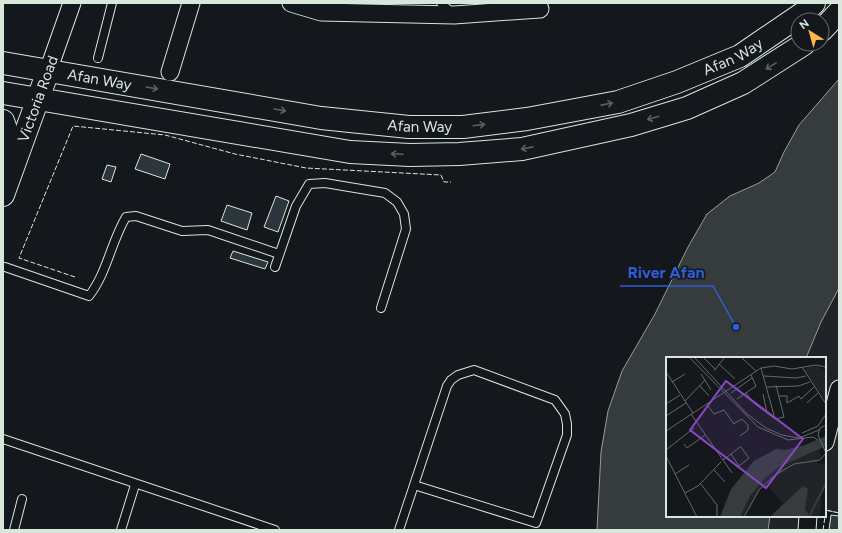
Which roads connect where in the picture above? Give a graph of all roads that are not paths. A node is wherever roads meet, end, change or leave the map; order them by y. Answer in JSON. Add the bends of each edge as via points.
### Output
{"nodes":[{"id":1,"x":72,"y":3,"type":"edge"},
{"id":2,"x":112,"y":3,"type":"edge"},
{"id":3,"x":191,"y":3,"type":"edge"},
{"id":4,"x":291,"y":3,"type":"edge"},
{"id":5,"x":441,"y":3,"type":"edge"},
{"id":6,"x":814,"y":3,"type":"edge"},
{"id":7,"x":539,"y":5,"type":"edge"},
{"id":8,"x":839,"y":12,"type":"edge"},
{"id":9,"x":454,"y":14,"type":"junction"},
{"id":10,"x":830,"y":22,"type":"edge"},
{"id":11,"x":791,"y":52,"type":"edge"},
{"id":12,"x":98,"y":58,"type":"dead end"},
{"id":13,"x":3,"y":63,"type":"edge"},
{"id":14,"x":48,"y":71,"type":"junction"},
{"id":15,"x":170,"y":72,"type":"dead end"},
{"id":16,"x":3,"y":93,"type":"edge"},
{"id":17,"x":38,"y":100,"type":"junction"},
{"id":18,"x":3,"y":121,"type":"edge"},
{"id":19,"x":6,"y":187,"type":"edge"},
{"id":20,"x":279,"y":254,"type":"junction"},
{"id":21,"x":5,"y":267,"type":"dead end"},
{"id":22,"x":275,"y":267,"type":"dead end"},
{"id":23,"x":381,"y":308,"type":"dead end"},
{"id":24,"x":839,"y":389,"type":"edge"},
{"id":25,"x":826,"y":438,"type":"edge"},
{"id":26,"x":3,"y":439,"type":"edge"},
{"id":27,"x":135,"y":485,"type":"junction"},
{"id":28,"x":414,"y":485,"type":"junction"},
{"id":29,"x":22,"y":499,"type":"dead end"},
{"id":30,"x":808,"y":517,"type":"edge"},
{"id":31,"x":14,"y":530,"type":"edge"},
{"id":32,"x":121,"y":530,"type":"edge"},
{"id":33,"x":275,"y":530,"type":"edge"},
{"id":34,"x":399,"y":530,"type":"edge"},
{"id":35,"x":807,"y":530,"type":"edge"}],
"edges":[{"from":1,"to":14,"type":"street","name":"Victoria Road"},
{"from":2,"to":12,"type":"lane"},
{"from":3,"to":15,"type":"street"},
{"from":4,"to":9,"type":"street","via":[[321,12]]},
{"from":5,"to":9,"type":"lane"},
{"from":14,"to":6,"type":"main road","name":"Afan Way","one_way":true,"via":[[321,118],[409,127],[462,127],[527,119],[618,102],[677,82],[740,56]]},
{"from":7,"to":9,"type":"street"},
{"from":8,"to":10,"type":"main road"},
{"from":11,"to":17,"type":"main road","name":"Afan Way","one_way":true,"via":[[743,83],[687,108],[631,125],[522,149],[459,154],[350,152]]},
{"from":13,"to":14,"type":"main road","name":"Afan Way"},
{"from":14,"to":17,"type":"main road","name":"Victoria Road"},
{"from":16,"to":17,"type":"main road","name":"Afan Way"},
{"from":17,"to":19,"type":"main road","name":"Victoria Road"},
{"from":18,"to":19,"type":"main road","via":[[7,132]]},
{"from":20,"to":21,"type":"lane","via":[[208,230],[182,231],[136,216],[126,217],[117,231],[98,284],[89,296]]},
{"from":20,"to":22,"type":"lane"},
{"from":20,"to":23,"type":"lane","via":[[296,206],[310,184],[325,183],[385,193],[398,202],[404,214],[406,229]]},
{"from":24,"to":25,"type":"street"},
{"from":26,"to":27,"type":"lane"},
{"from":27,"to":32,"type":"lane"},
{"from":27,"to":33,"type":"lane"},
{"from":28,"to":28,"type":"lane","via":[[447,386],[458,375],[474,370],[555,400],[565,414],[568,424],[567,435],[536,523]]},
{"from":28,"to":34,"type":"lane"},
{"from":29,"to":31,"type":"lane"},
{"from":30,"to":35,"type":"street"}]}
